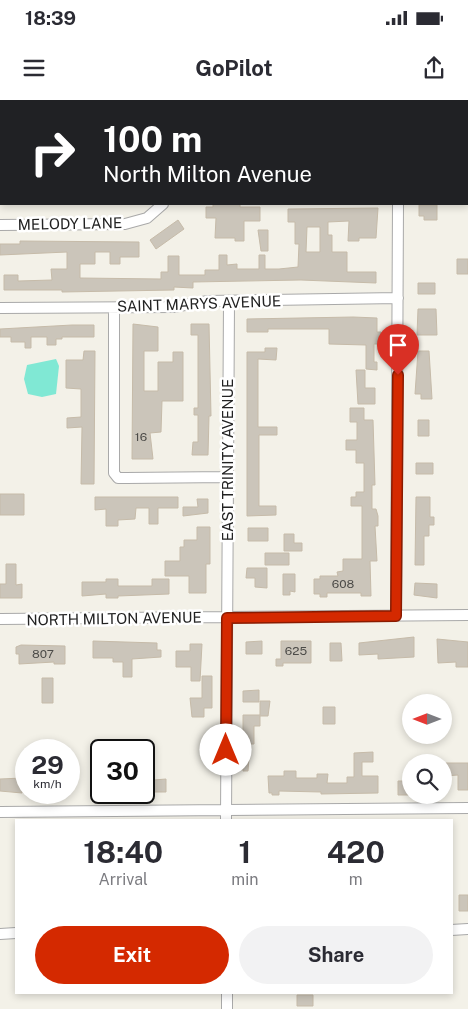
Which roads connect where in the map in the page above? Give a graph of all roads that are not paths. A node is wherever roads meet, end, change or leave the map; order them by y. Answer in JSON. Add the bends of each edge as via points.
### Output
{"nodes":[{"id":1,"x":162,"y":205,"type":"edge"},
{"id":2,"x":398,"y":205,"type":"edge"},
{"id":3,"x":0,"y":225,"type":"edge"},
{"id":4,"x":398,"y":298,"type":"junction"},
{"id":5,"x":229,"y":302,"type":"junction"},
{"id":6,"x":0,"y":308,"type":"edge"},
{"id":7,"x":114,"y":308,"type":"junction"},
{"id":8,"x":228,"y":477,"type":"junction"},
{"id":9,"x":468,"y":615,"type":"edge"},
{"id":10,"x":396,"y":616,"type":"junction"},
{"id":11,"x":227,"y":618,"type":"junction"},
{"id":12,"x":0,"y":620,"type":"edge"},
{"id":13,"x":468,"y":808,"type":"edge"},
{"id":14,"x":0,"y":812,"type":"edge"},
{"id":15,"x":226,"y":815,"type":"edge"},
{"id":16,"x":468,"y":929,"type":"edge"},
{"id":17,"x":453,"y":930,"type":"edge"},
{"id":18,"x":0,"y":934,"type":"edge"},
{"id":19,"x":15,"y":934,"type":"edge"},
{"id":20,"x":227,"y":994,"type":"edge"},
{"id":21,"x":227,"y":1009,"type":"edge"}],
"edges":[{"from":1,"to":3,"type":"street","name":"MELODY LANE","via":[[147,218],[124,224]]},
{"from":2,"to":4,"type":"street"},
{"from":4,"to":5,"type":"street","name":"SAINT MARYS AVENUE"},
{"from":4,"to":10,"type":"street"},
{"from":5,"to":7,"type":"street","name":"SAINT MARYS AVENUE","via":[[173,308]]},
{"from":5,"to":8,"type":"street","name":"EAST TRINITY AVENUE"},
{"from":6,"to":7,"type":"street","name":"SAINT MARYS AVENUE"},
{"from":7,"to":8,"type":"street","via":[[114,473],[118,478]]},
{"from":8,"to":11,"type":"street","name":"EAST TRINITY AVENUE"},
{"from":9,"to":10,"type":"street","name":"NORTH MILTON AVENUE"},
{"from":10,"to":11,"type":"street","name":"NORTH MILTON AVENUE"},
{"from":11,"to":12,"type":"street","name":"NORTH MILTON AVENUE"},
{"from":11,"to":15,"type":"street","name":"EAST TRINITY AVENUE"},
{"from":13,"to":15,"type":"street"},
{"from":14,"to":15,"type":"street"},
{"from":16,"to":17,"type":"street"},
{"from":18,"to":19,"type":"street"},
{"from":20,"to":21,"type":"street"}]}
